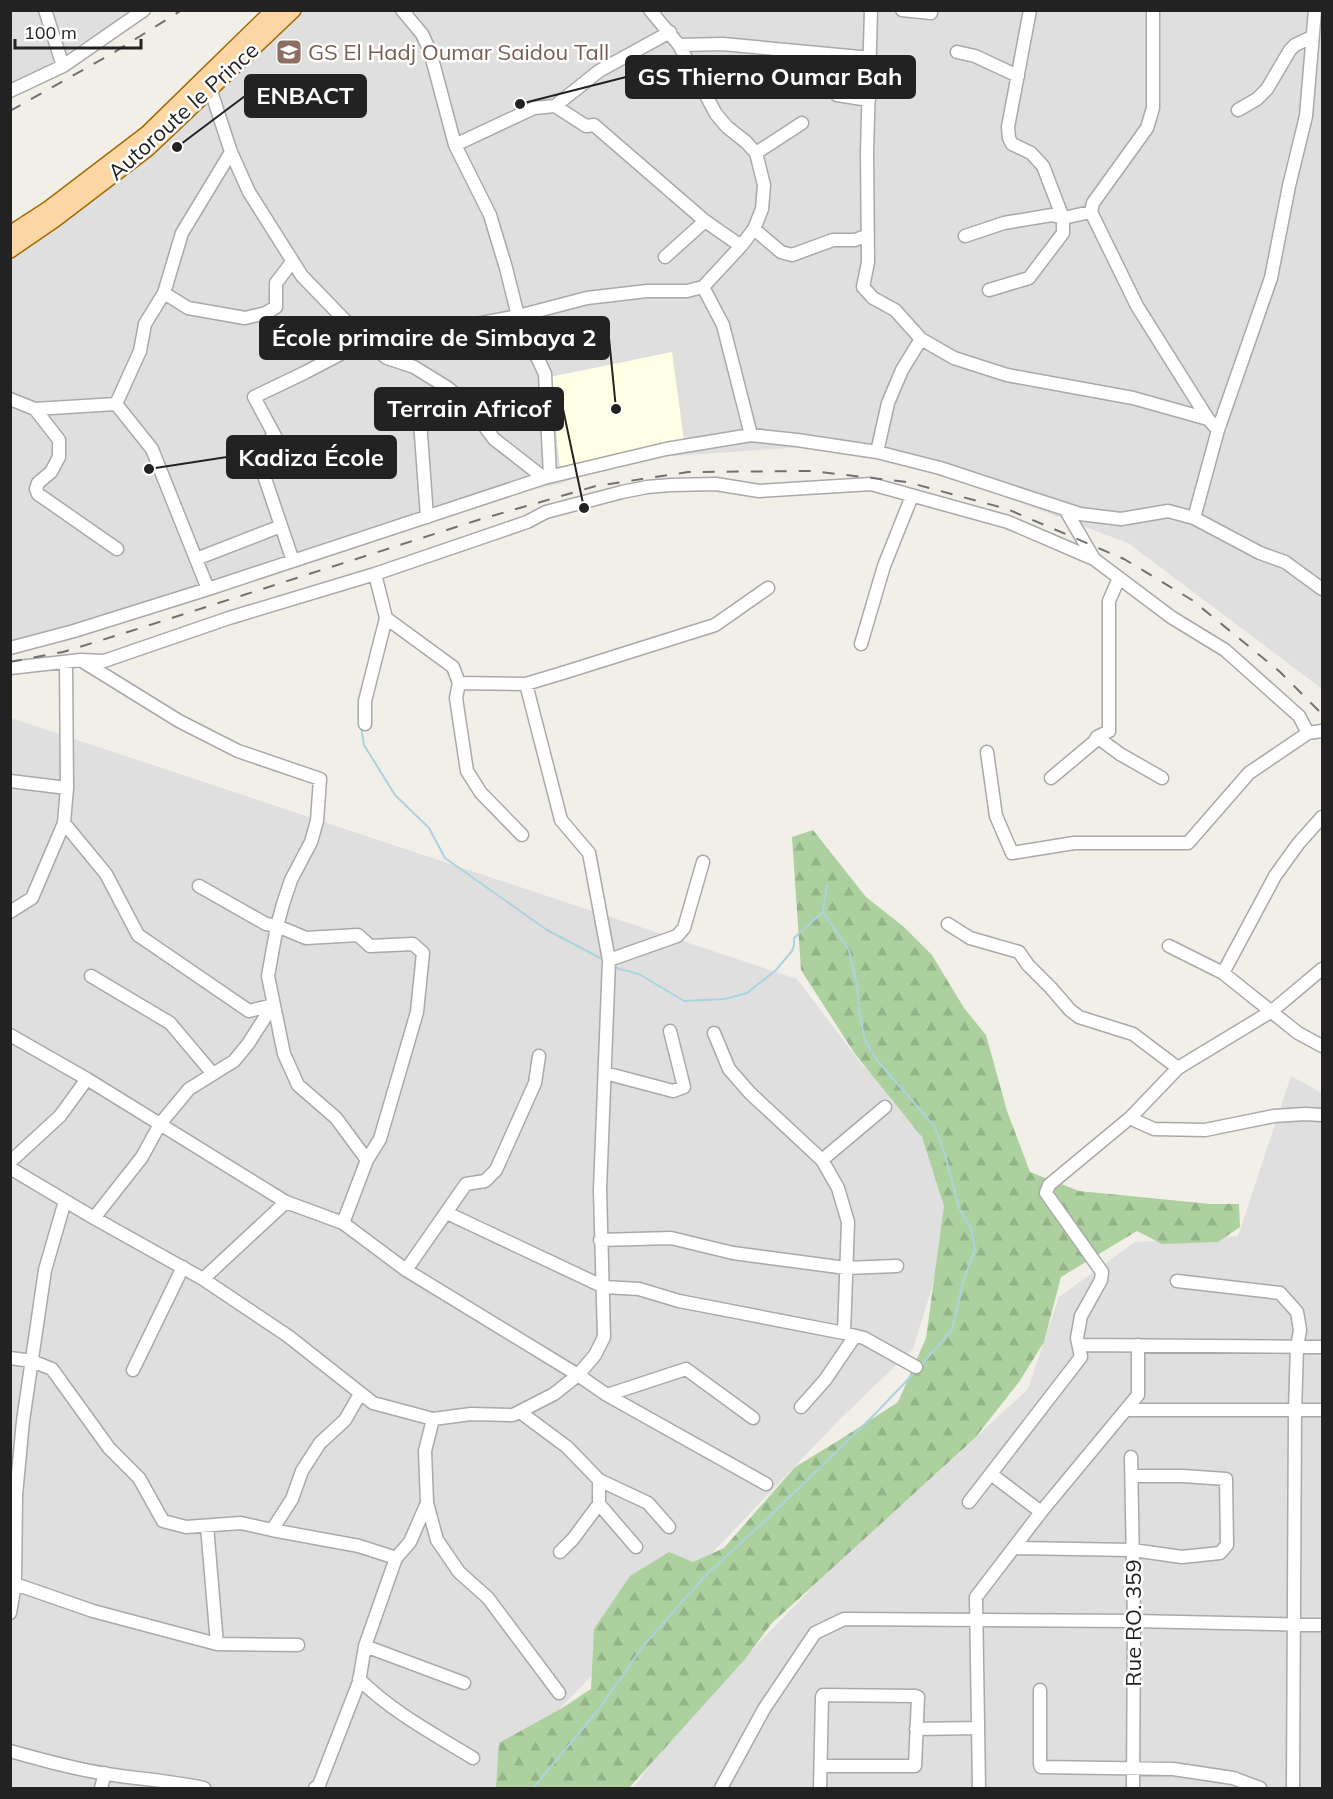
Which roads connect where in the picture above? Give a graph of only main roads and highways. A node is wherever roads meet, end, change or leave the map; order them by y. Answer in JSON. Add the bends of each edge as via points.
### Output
{"nodes":[{"id":1,"x":274,"y":10,"type":"edge"},
{"id":2,"x":293,"y":10,"type":"edge"},
{"id":3,"x":10,"y":234,"type":"edge"},
{"id":4,"x":10,"y":250,"type":"edge"}],
"edges":[{"from":1,"to":3,"type":"main road","name":"Autoroute le Prince","via":[[147,134]]},
{"from":2,"to":4,"type":"main road","name":"Autoroute le Prince","via":[[148,148]]}]}
